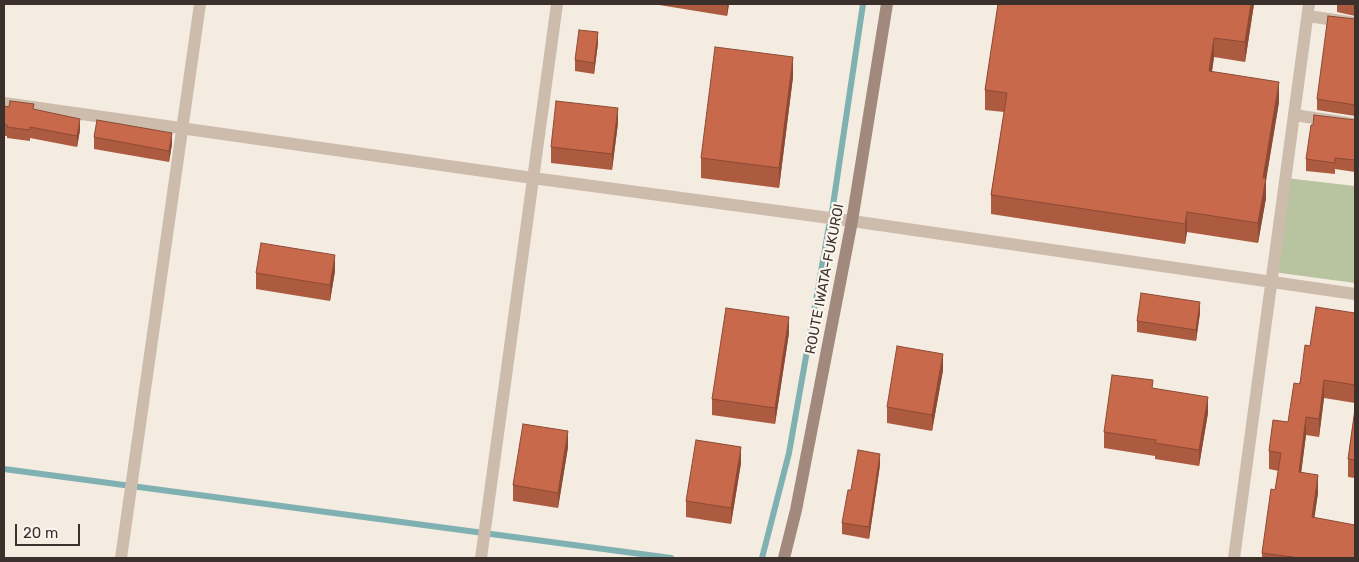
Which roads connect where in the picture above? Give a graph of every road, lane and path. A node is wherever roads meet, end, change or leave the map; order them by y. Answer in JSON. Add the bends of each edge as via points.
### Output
{"nodes":[{"id":1,"x":200,"y":4,"type":"edge"},
{"id":2,"x":557,"y":4,"type":"edge"},
{"id":3,"x":887,"y":4,"type":"edge"},
{"id":4,"x":1309,"y":10,"type":"edge"},
{"id":5,"x":1355,"y":23,"type":"edge"},
{"id":6,"x":4,"y":103,"type":"edge"},
{"id":7,"x":1294,"y":115,"type":"junction"},
{"id":8,"x":1355,"y":124,"type":"edge"},
{"id":9,"x":183,"y":129,"type":"junction"},
{"id":10,"x":533,"y":178,"type":"junction"},
{"id":11,"x":852,"y":221,"type":"junction"},
{"id":12,"x":1272,"y":282,"type":"junction"},
{"id":13,"x":1355,"y":294,"type":"edge"},
{"id":14,"x":121,"y":558,"type":"edge"},
{"id":15,"x":481,"y":558,"type":"edge"},
{"id":16,"x":784,"y":558,"type":"edge"},
{"id":17,"x":1234,"y":558,"type":"edge"}],
"edges":[{"from":1,"to":9,"type":"street"},
{"from":2,"to":10,"type":"street"},
{"from":3,"to":11,"type":"main road","name":"ROUTE IWATA-FUKUROI"},
{"from":4,"to":5,"type":"street"},
{"from":4,"to":7,"type":"street"},
{"from":6,"to":9,"type":"street"},
{"from":7,"to":8,"type":"street"},
{"from":7,"to":12,"type":"street"},
{"from":9,"to":10,"type":"street"},
{"from":9,"to":14,"type":"street"},
{"from":10,"to":11,"type":"street"},
{"from":10,"to":15,"type":"street"},
{"from":11,"to":12,"type":"street"},
{"from":11,"to":16,"type":"main road","name":"ROUTE IWATA-FUKUROI"},
{"from":12,"to":13,"type":"street"},
{"from":12,"to":17,"type":"street"}]}
